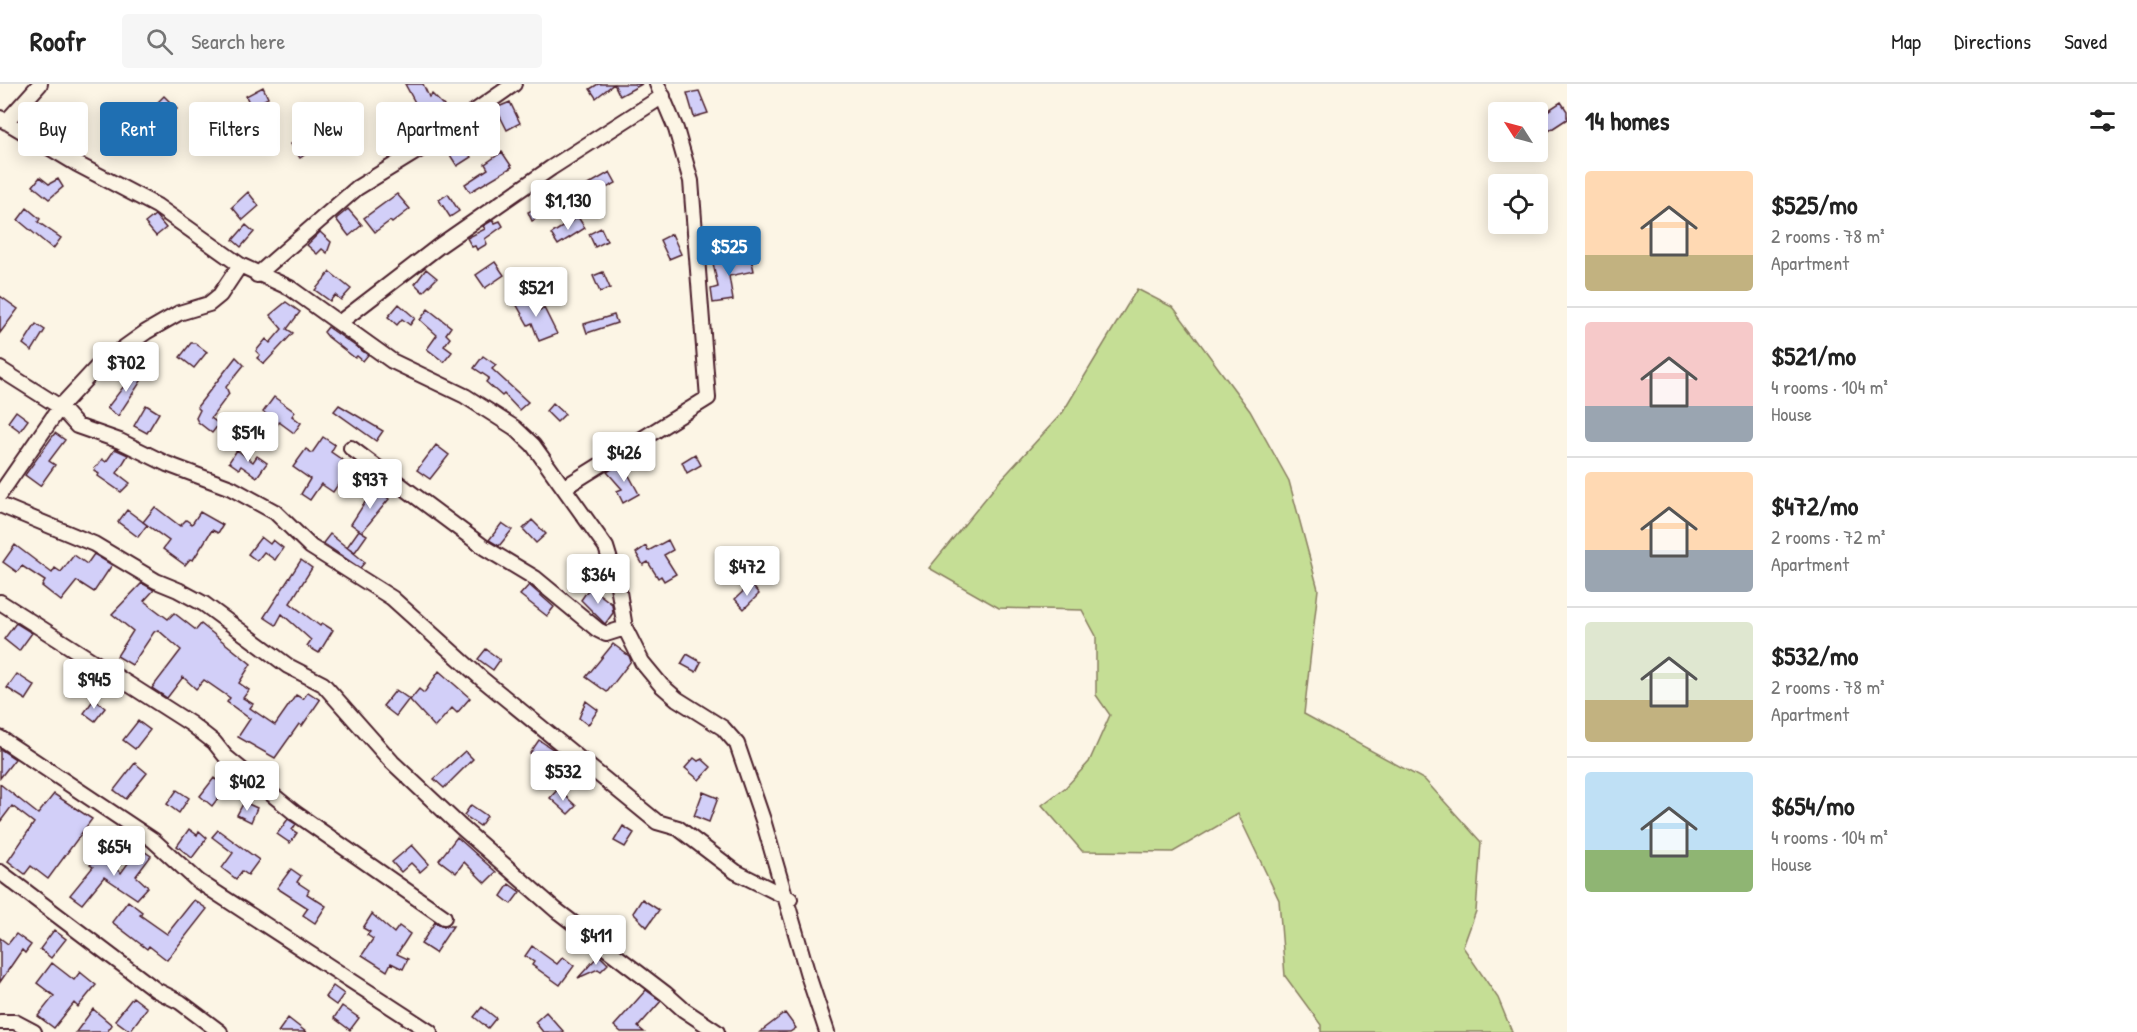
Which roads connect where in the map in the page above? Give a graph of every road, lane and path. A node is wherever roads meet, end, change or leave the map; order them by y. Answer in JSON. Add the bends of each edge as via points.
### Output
{"nodes":[{"id":1,"x":40,"y":84,"type":"edge"},
{"id":2,"x":514,"y":84,"type":"edge"},
{"id":3,"x":660,"y":90,"type":"edge"},
{"id":4,"x":3,"y":120,"type":"edge"},
{"id":5,"x":240,"y":265,"type":"junction"},
{"id":6,"x":258,"y":275,"type":"junction"},
{"id":7,"x":339,"y":323,"type":"junction"},
{"id":8,"x":0,"y":369,"type":"edge"},
{"id":9,"x":60,"y":407,"type":"junction"},
{"id":10,"x":351,"y":448,"type":"dead end"},
{"id":11,"x":565,"y":487,"type":"junction"},
{"id":12,"x":0,"y":494,"type":"edge"},
{"id":13,"x":0,"y":505,"type":"edge"},
{"id":14,"x":0,"y":602,"type":"edge"},
{"id":15,"x":625,"y":628,"type":"junction"},
{"id":16,"x":0,"y":738,"type":"edge"},
{"id":17,"x":0,"y":872,"type":"edge"},
{"id":18,"x":790,"y":899,"type":"junction"},
{"id":19,"x":444,"y":917,"type":"dead end"},
{"id":20,"x":0,"y":1022,"type":"edge"},
{"id":21,"x":34,"y":1032,"type":"edge"},
{"id":22,"x":220,"y":1032,"type":"edge"},
{"id":23,"x":430,"y":1032,"type":"edge"},
{"id":24,"x":717,"y":1032,"type":"edge"},
{"id":25,"x":827,"y":1032,"type":"edge"}],
"edges":[{"from":1,"to":4,"type":"street"},
{"from":2,"to":6,"type":"street","via":[[357,188]]},
{"from":3,"to":7,"type":"street","via":[[439,246]]},
{"from":3,"to":11,"type":"street","via":[[691,181],[708,398]]},
{"from":4,"to":5,"type":"street","via":[[157,206]]},
{"from":5,"to":6,"type":"street"},
{"from":5,"to":9,"type":"street","via":[[220,295],[209,304],[179,313],[146,332],[97,367]]},
{"from":6,"to":7,"type":"street","via":[[290,288]]},
{"from":7,"to":11,"type":"street","via":[[392,361],[465,396],[514,428],[533,445]]},
{"from":8,"to":9,"type":"street"},
{"from":9,"to":12,"type":"street"},
{"from":9,"to":18,"type":"street","via":[[77,426],[231,488],[275,512],[311,547],[392,598],[482,679],[657,822],[678,828],[736,872]]},
{"from":10,"to":15,"type":"street","via":[[475,541],[535,578],[598,630],[606,634]]},
{"from":11,"to":15,"type":"street","via":[[606,547]]},
{"from":13,"to":24,"type":"street","via":[[94,544],[204,604],[288,666],[323,684],[392,762],[461,827],[556,909]]},
{"from":14,"to":19,"type":"street","via":[[191,724],[214,742],[226,758],[295,813]]},
{"from":15,"to":18,"type":"street","via":[[642,662],[661,685],[732,735]]},
{"from":16,"to":23,"type":"street","via":[[153,840],[198,881]]},
{"from":17,"to":22,"type":"street","via":[[156,990],[180,1002]]},
{"from":18,"to":25,"type":"street"},
{"from":20,"to":21,"type":"street","via":[[15,1022]]}]}
